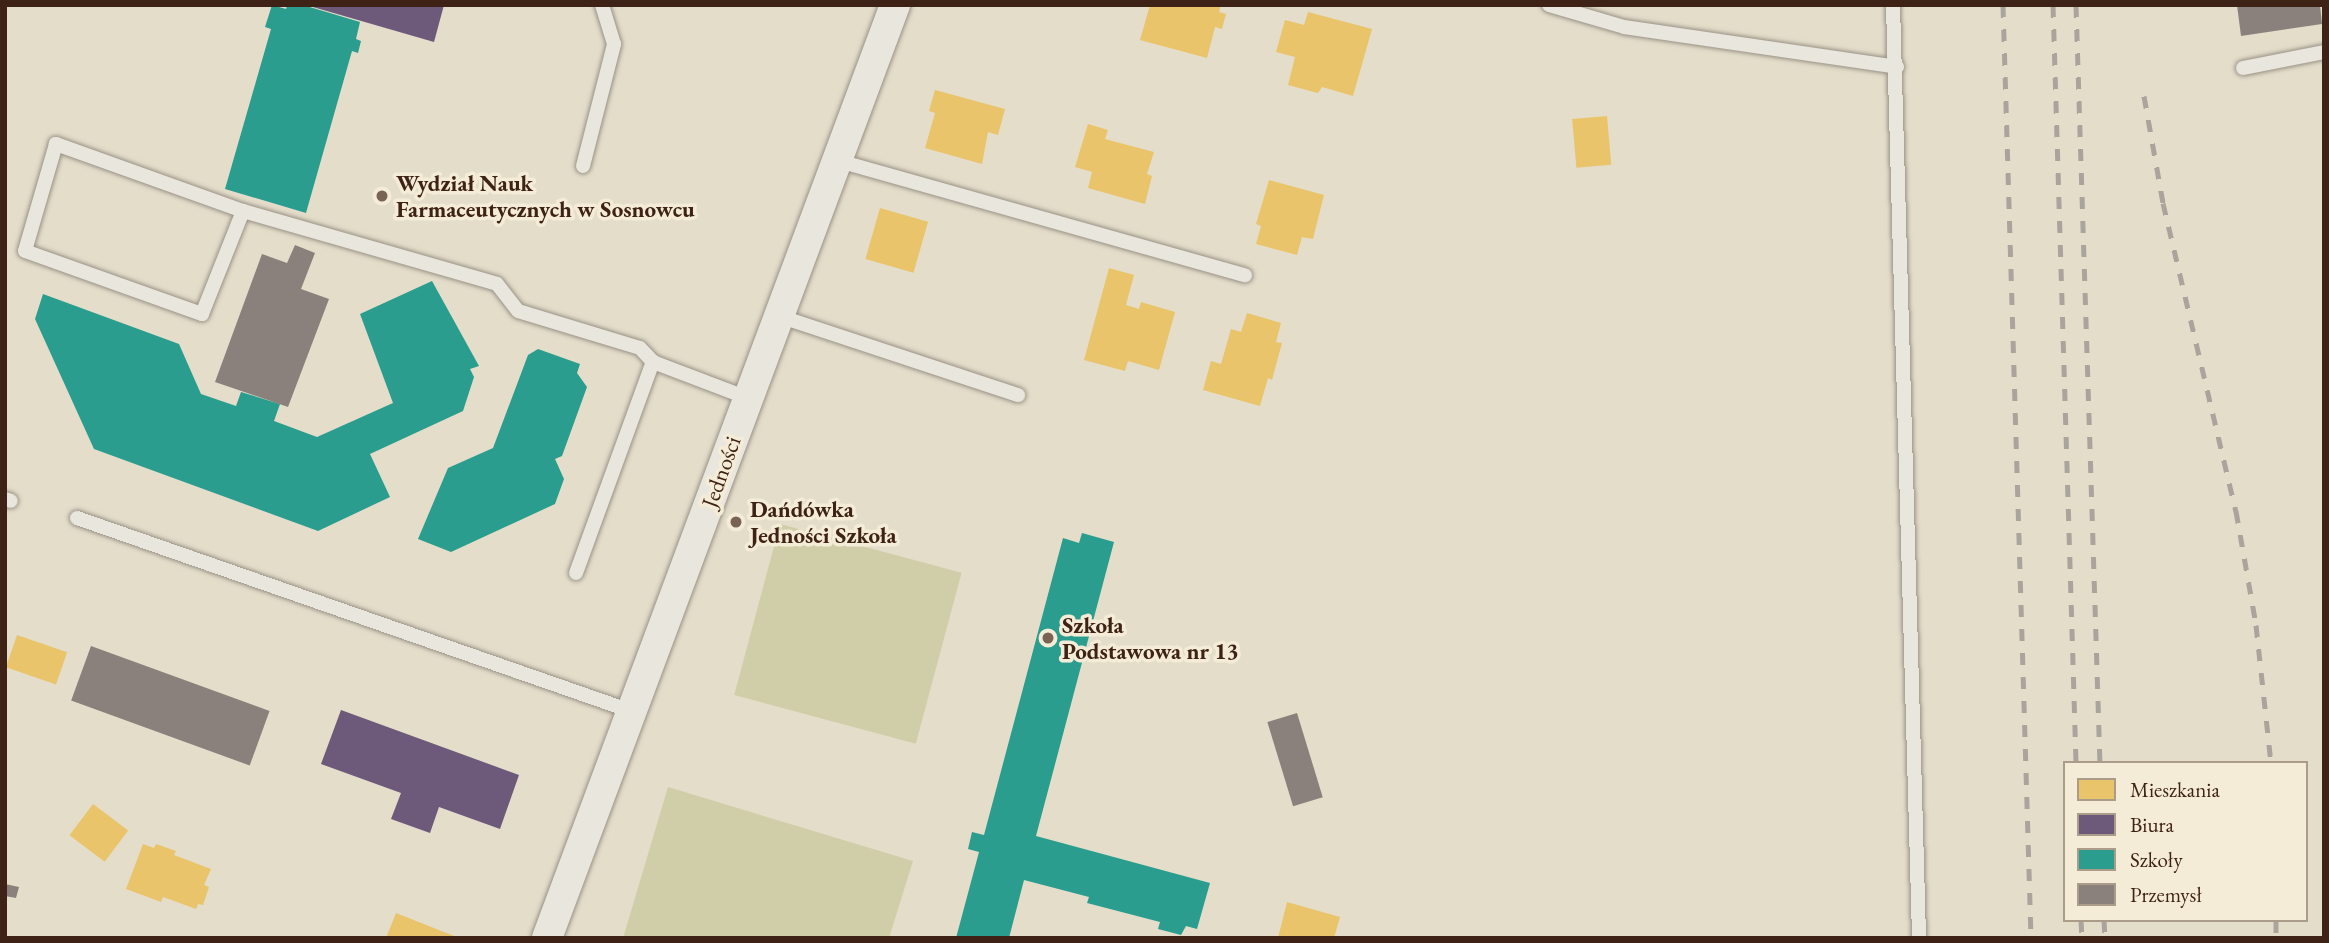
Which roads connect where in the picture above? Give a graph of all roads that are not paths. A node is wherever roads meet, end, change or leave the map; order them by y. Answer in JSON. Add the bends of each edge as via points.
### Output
{"nodes":[{"id":1,"x":601,"y":5,"type":"edge"},
{"id":2,"x":895,"y":5,"type":"edge"},
{"id":3,"x":1549,"y":5,"type":"edge"},
{"id":4,"x":1893,"y":5,"type":"edge"},
{"id":5,"x":2324,"y":52,"type":"edge"},
{"id":6,"x":1897,"y":67,"type":"junction"},
{"id":7,"x":2243,"y":68,"type":"dead end"},
{"id":8,"x":835,"y":160,"type":"junction"},
{"id":9,"x":583,"y":166,"type":"dead end"},
{"id":10,"x":243,"y":211,"type":"junction"},
{"id":11,"x":1245,"y":275,"type":"dead end"},
{"id":12,"x":779,"y":316,"type":"junction"},
{"id":13,"x":653,"y":362,"type":"junction"},
{"id":14,"x":1018,"y":395,"type":"dead end"},
{"id":15,"x":748,"y":398,"type":"junction"},
{"id":16,"x":76,"y":518,"type":"dead end"},
{"id":17,"x":576,"y":573,"type":"dead end"},
{"id":18,"x":631,"y":711,"type":"junction"},
{"id":19,"x":547,"y":938,"type":"edge"},
{"id":20,"x":1919,"y":938,"type":"edge"}],
"edges":[{"from":1,"to":9,"type":"lane","via":[[614,44]]},
{"from":2,"to":8,"type":"street","name":"Jedności"},
{"from":3,"to":6,"type":"lane","via":[[1624,27]]},
{"from":4,"to":6,"type":"lane"},
{"from":5,"to":7,"type":"lane"},
{"from":6,"to":20,"type":"lane"},
{"from":8,"to":11,"type":"lane"},
{"from":8,"to":12,"type":"street","name":"Jedności"},
{"from":10,"to":10,"type":"lane","via":[[56,144],[25,251],[202,314]]},
{"from":10,"to":13,"type":"lane","via":[[497,284],[518,311],[640,348]]},
{"from":12,"to":14,"type":"lane"},
{"from":12,"to":15,"type":"street","name":"Jedności"},
{"from":13,"to":15,"type":"lane"},
{"from":13,"to":17,"type":"lane"},
{"from":15,"to":18,"type":"street","name":"Jedności"},
{"from":16,"to":18,"type":"lane"},
{"from":18,"to":19,"type":"street","name":"Jedności"}]}
